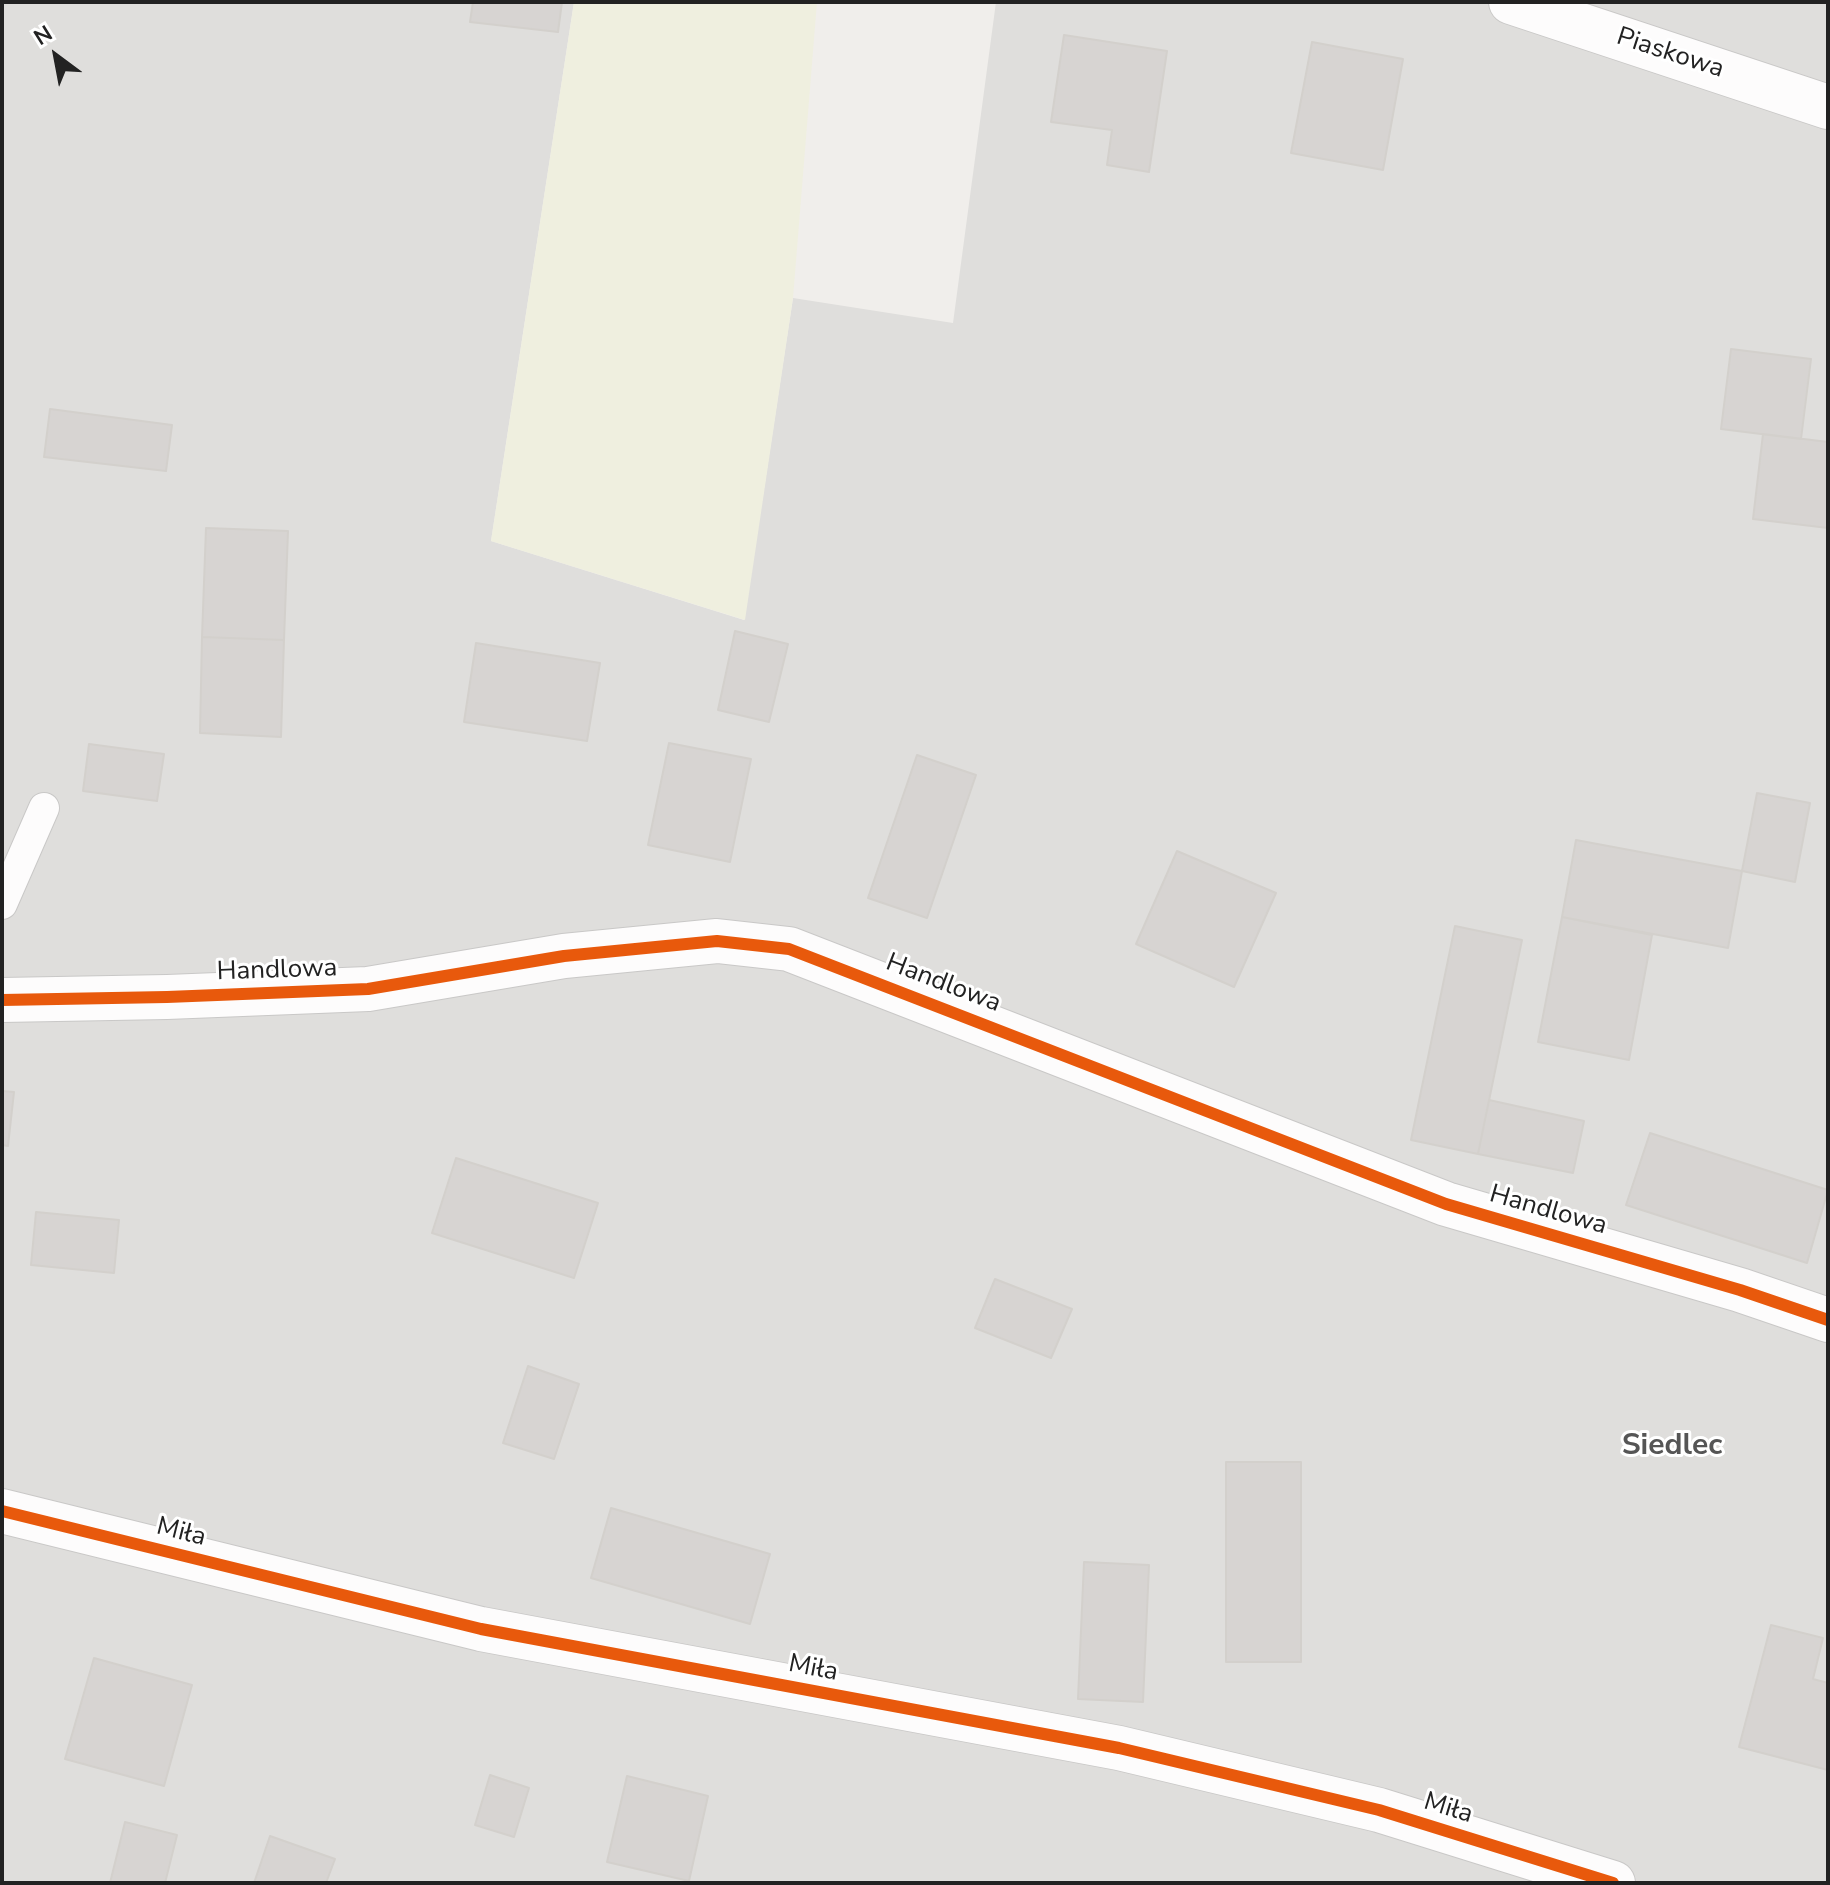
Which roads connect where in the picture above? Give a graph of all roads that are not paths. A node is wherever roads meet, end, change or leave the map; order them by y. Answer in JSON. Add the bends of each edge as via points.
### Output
{"nodes":[{"id":1,"x":1511,"y":2,"type":"edge"},
{"id":2,"x":1828,"y":107,"type":"edge"},
{"id":3,"x":44,"y":808,"type":"dead end"},
{"id":4,"x":2,"y":904,"type":"edge"},
{"id":5,"x":2,"y":1000,"type":"edge"},
{"id":6,"x":1828,"y":1320,"type":"edge"},
{"id":7,"x":2,"y":1511,"type":"edge"},
{"id":8,"x":1613,"y":1883,"type":"edge"}],
"edges":[{"from":1,"to":2,"type":"street","name":"Piaskowa"},
{"from":3,"to":4,"type":"lane"},
{"from":5,"to":6,"type":"street","name":"Handlowa","via":[[368,989],[564,956],[717,941],[789,949],[1446,1204]]},
{"from":7,"to":8,"type":"street","name":"Miła","via":[[481,1629],[1119,1748],[1379,1810]]}]}
